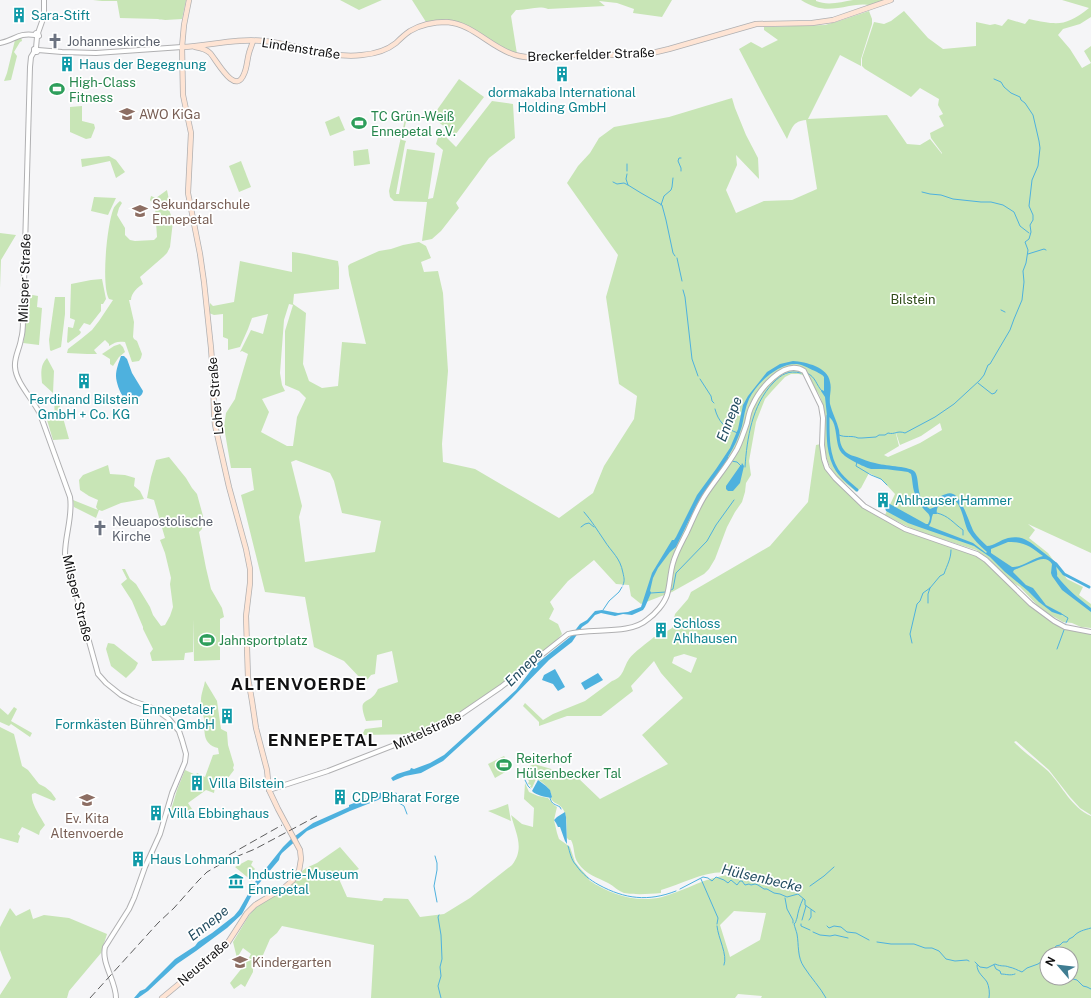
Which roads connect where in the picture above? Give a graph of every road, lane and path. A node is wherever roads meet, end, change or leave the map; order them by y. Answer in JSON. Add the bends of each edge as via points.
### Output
{"nodes":[{"id":1,"x":44,"y":0,"type":"edge"},
{"id":2,"x":189,"y":0,"type":"edge"},
{"id":3,"x":891,"y":0,"type":"edge"},
{"id":4,"x":36,"y":35,"type":"junction"},
{"id":5,"x":246,"y":41,"type":"junction"},
{"id":6,"x":253,"y":41,"type":"junction"},
{"id":7,"x":0,"y":43,"type":"edge"},
{"id":8,"x":182,"y":47,"type":"junction"},
{"id":9,"x":205,"y":47,"type":"junction"},
{"id":10,"x":36,"y":50,"type":"junction"},
{"id":11,"x":249,"y":52,"type":"junction"},
{"id":12,"x":348,"y":55,"type":"joint"},
{"id":13,"x":1091,"y":632,"type":"edge"},
{"id":14,"x":269,"y":790,"type":"junction"},
{"id":15,"x":116,"y":998,"type":"edge"},
{"id":16,"x":162,"y":998,"type":"edge"}],
"edges":[{"from":1,"to":4,"type":"street","name":"Milsper Straße","via":[[44,16]]},
{"from":2,"to":8,"type":"main road","name":"Loher Straße"},
{"from":3,"to":12,"type":"main road","name":"Breckerfelder Straße","via":[[833,20],[756,24],[648,54],[523,57],[505,51],[468,28],[444,22],[413,29],[381,51]]},
{"from":4,"to":7,"type":"street","via":[[19,35]]},
{"from":4,"to":10,"type":"street","name":"Milsper Straße"},
{"from":5,"to":6,"type":"main road","name":"Lindenstraße"},
{"from":5,"to":9,"type":"main road","name":"Lindenstraße"},
{"from":5,"to":11,"type":"main road","via":[[249,44]]},
{"from":6,"to":11,"type":"main road"},
{"from":6,"to":12,"type":"main road","name":"Lindenstraße"},
{"from":8,"to":9,"type":"main road","name":"Lindenstraße"},
{"from":8,"to":10,"type":"street","via":[[96,53]]},
{"from":8,"to":14,"type":"main road","name":"Loher Straße","via":[[183,95],[191,133],[188,193],[204,282],[214,421],[250,569],[246,616],[247,672]]},
{"from":9,"to":11,"type":"main road","via":[[234,81],[244,75]]},
{"from":10,"to":15,"type":"street","name":"Milsper Straße","via":[[31,57],[30,67],[23,326],[15,360],[16,370],[40,414],[70,497],[71,509],[65,554],[96,669],[103,680],[122,695],[169,719],[179,731],[186,754],[160,834],[134,898],[105,947],[105,958],[116,990]]},
{"from":13,"to":14,"type":"street","name":"Mittelstraße","via":[[1065,627],[1054,621],[1031,604],[977,554],[909,531],[870,510],[859,501],[828,468],[823,452],[821,406],[804,371],[795,368],[778,374],[758,394],[730,460],[699,505],[673,562],[667,592],[660,606],[646,621],[628,628],[568,634],[513,678],[444,724],[328,771]]},
{"from":14,"to":16,"type":"main road","name":"Neustraße","via":[[301,854],[300,867],[295,877],[285,887],[252,907],[227,944]]}]}
